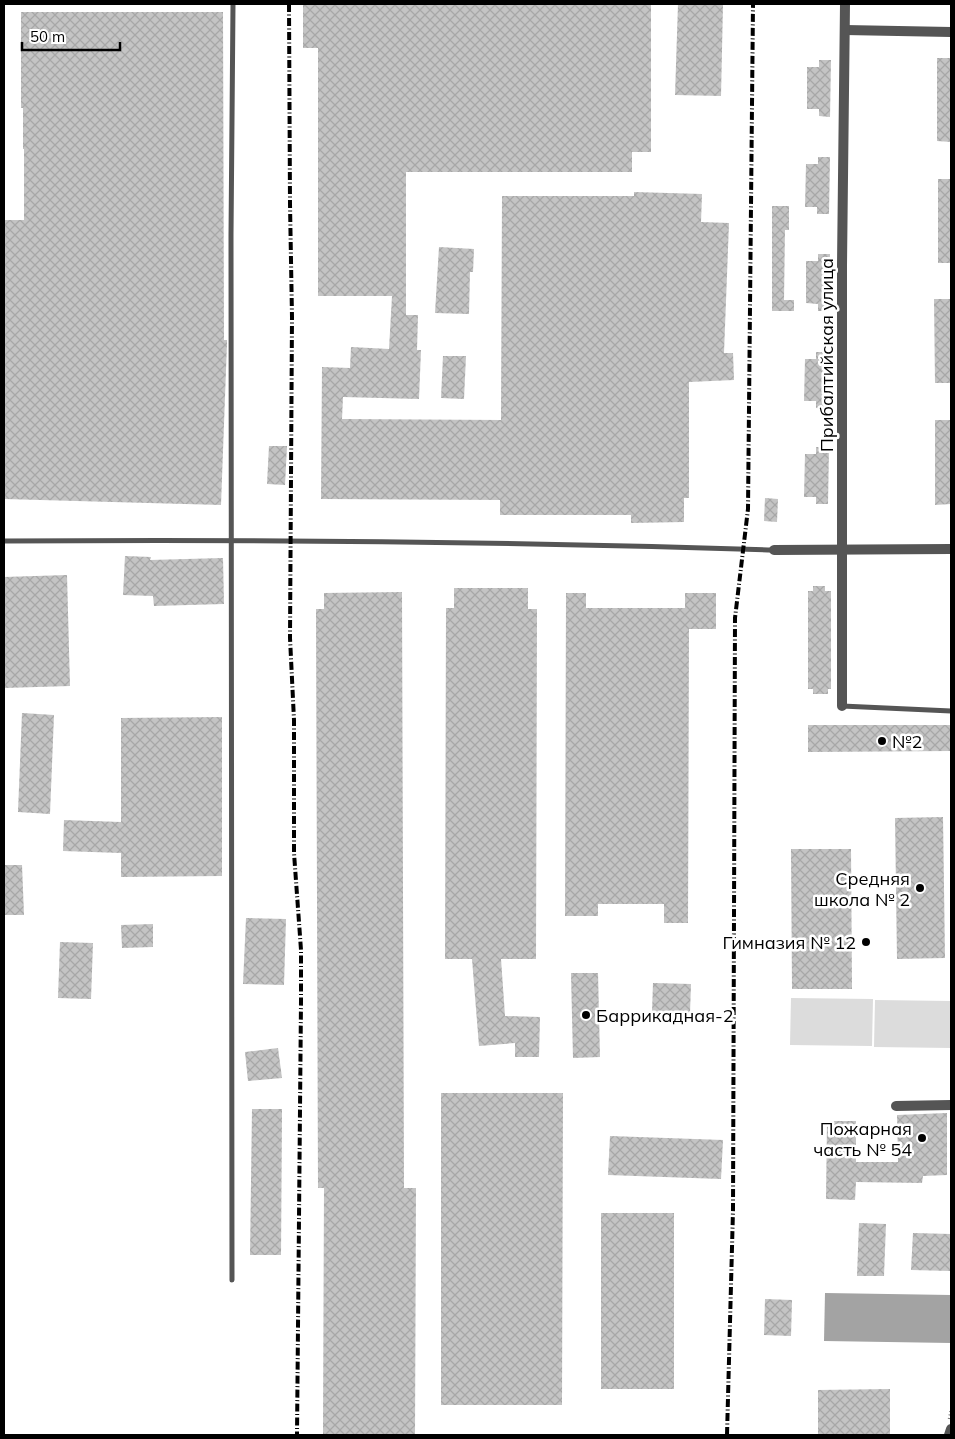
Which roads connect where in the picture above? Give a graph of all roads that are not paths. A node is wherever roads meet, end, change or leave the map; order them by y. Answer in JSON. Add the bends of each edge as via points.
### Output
{"nodes":[{"id":1,"x":233,"y":4,"type":"edge"},
{"id":2,"x":845,"y":4,"type":"edge"},
{"id":3,"x":845,"y":30,"type":"junction"},
{"id":4,"x":951,"y":32,"type":"edge"},
{"id":5,"x":232,"y":540,"type":"junction"},
{"id":6,"x":4,"y":541,"type":"edge"},
{"id":7,"x":842,"y":548,"type":"junction"},
{"id":8,"x":951,"y":549,"type":"edge"},
{"id":9,"x":774,"y":550,"type":"joint"},
{"id":10,"x":842,"y":706,"type":"joint"},
{"id":11,"x":951,"y":710,"type":"edge"},
{"id":12,"x":896,"y":1106,"type":"dead end"},
{"id":13,"x":951,"y":1106,"type":"edge"},
{"id":14,"x":232,"y":1280,"type":"dead end"},
{"id":15,"x":951,"y":1428,"type":"edge"},
{"id":16,"x":950,"y":1435,"type":"edge"}],
"edges":[{"from":1,"to":5,"type":"lane"},
{"from":2,"to":3,"type":"street","name":"Прибалтийская улица"},
{"from":3,"to":4,"type":"street"},
{"from":3,"to":7,"type":"street","name":"Прибалтийская улица"},
{"from":5,"to":6,"type":"lane"},
{"from":5,"to":9,"type":"lane"},
{"from":5,"to":14,"type":"lane"},
{"from":7,"to":8,"type":"street"},
{"from":7,"to":9,"type":"street"},
{"from":7,"to":10,"type":"street","name":"Прибалтийская улица"},
{"from":10,"to":11,"type":"lane"},
{"from":12,"to":13,"type":"street"},
{"from":15,"to":16,"type":"street"}]}
